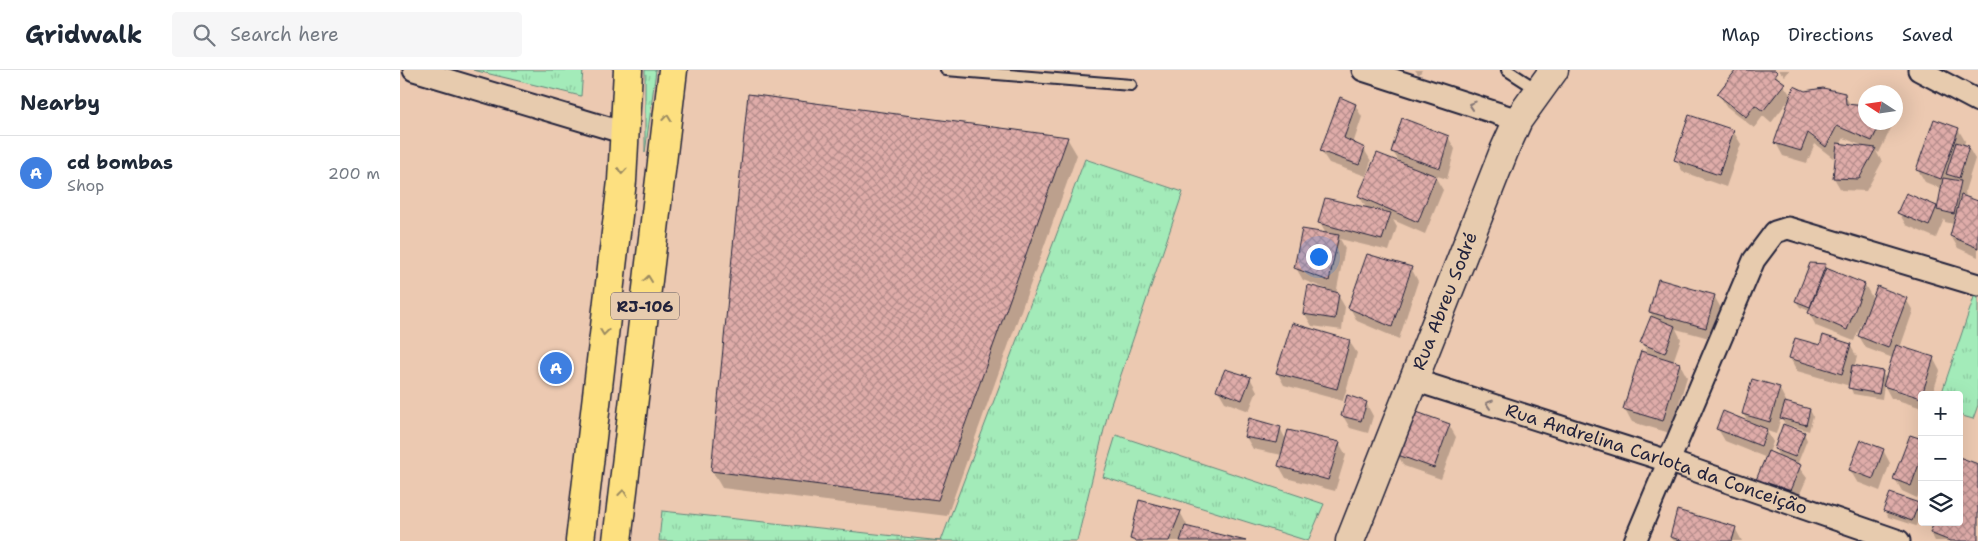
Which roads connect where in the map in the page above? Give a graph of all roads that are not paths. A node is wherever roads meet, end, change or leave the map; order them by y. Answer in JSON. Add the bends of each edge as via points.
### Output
{"nodes":[{"id":1,"x":414,"y":70,"type":"edge"},
{"id":2,"x":628,"y":70,"type":"edge"},
{"id":3,"x":673,"y":70,"type":"edge"},
{"id":4,"x":946,"y":70,"type":"edge"},
{"id":5,"x":1363,"y":70,"type":"edge"},
{"id":6,"x":1507,"y":70,"type":"edge"},
{"id":7,"x":1919,"y":70,"type":"edge"},
{"id":8,"x":1546,"y":80,"type":"edge"},
{"id":9,"x":1131,"y":85,"type":"dead end"},
{"id":10,"x":1978,"y":101,"type":"edge"},
{"id":11,"x":1518,"y":120,"type":"junction"},
{"id":12,"x":626,"y":133,"type":"junction"},
{"id":13,"x":1978,"y":285,"type":"edge"},
{"id":14,"x":1414,"y":380,"type":"junction"},
{"id":15,"x":1668,"y":461,"type":"junction"},
{"id":16,"x":580,"y":541,"type":"edge"},
{"id":17,"x":617,"y":541,"type":"edge"},
{"id":18,"x":1350,"y":541,"type":"edge"},
{"id":19,"x":1635,"y":541,"type":"edge"},
{"id":20,"x":1899,"y":541,"type":"edge"}],
"edges":[{"from":1,"to":12,"type":"street"},
{"from":2,"to":12,"type":"highway","number":"RJ-106"},
{"from":17,"to":3,"type":"highway","number":"RJ-106","one_way":true},
{"from":4,"to":9,"type":"lane"},
{"from":11,"to":5,"type":"street","one_way":true},
{"from":6,"to":8,"type":"lane"},
{"from":7,"to":10,"type":"street"},
{"from":8,"to":11,"type":"main road","name":"Rua Abreu Sodré"},
{"from":11,"to":14,"type":"main road","name":"Rua Abreu Sodré"},
{"from":12,"to":16,"type":"highway","number":"RJ-106","one_way":true},
{"from":13,"to":15,"type":"street","via":[[1788,228],[1775,232],[1754,260]]},
{"from":15,"to":14,"type":"street","name":"Rua Andrelina Carlota da Conceição","one_way":true},
{"from":14,"to":18,"type":"main road","name":"Rua Abreu Sodré"},
{"from":15,"to":19,"type":"street"},
{"from":15,"to":20,"type":"street","name":"Rua Andrelina Carlota da Conceição"}]}
